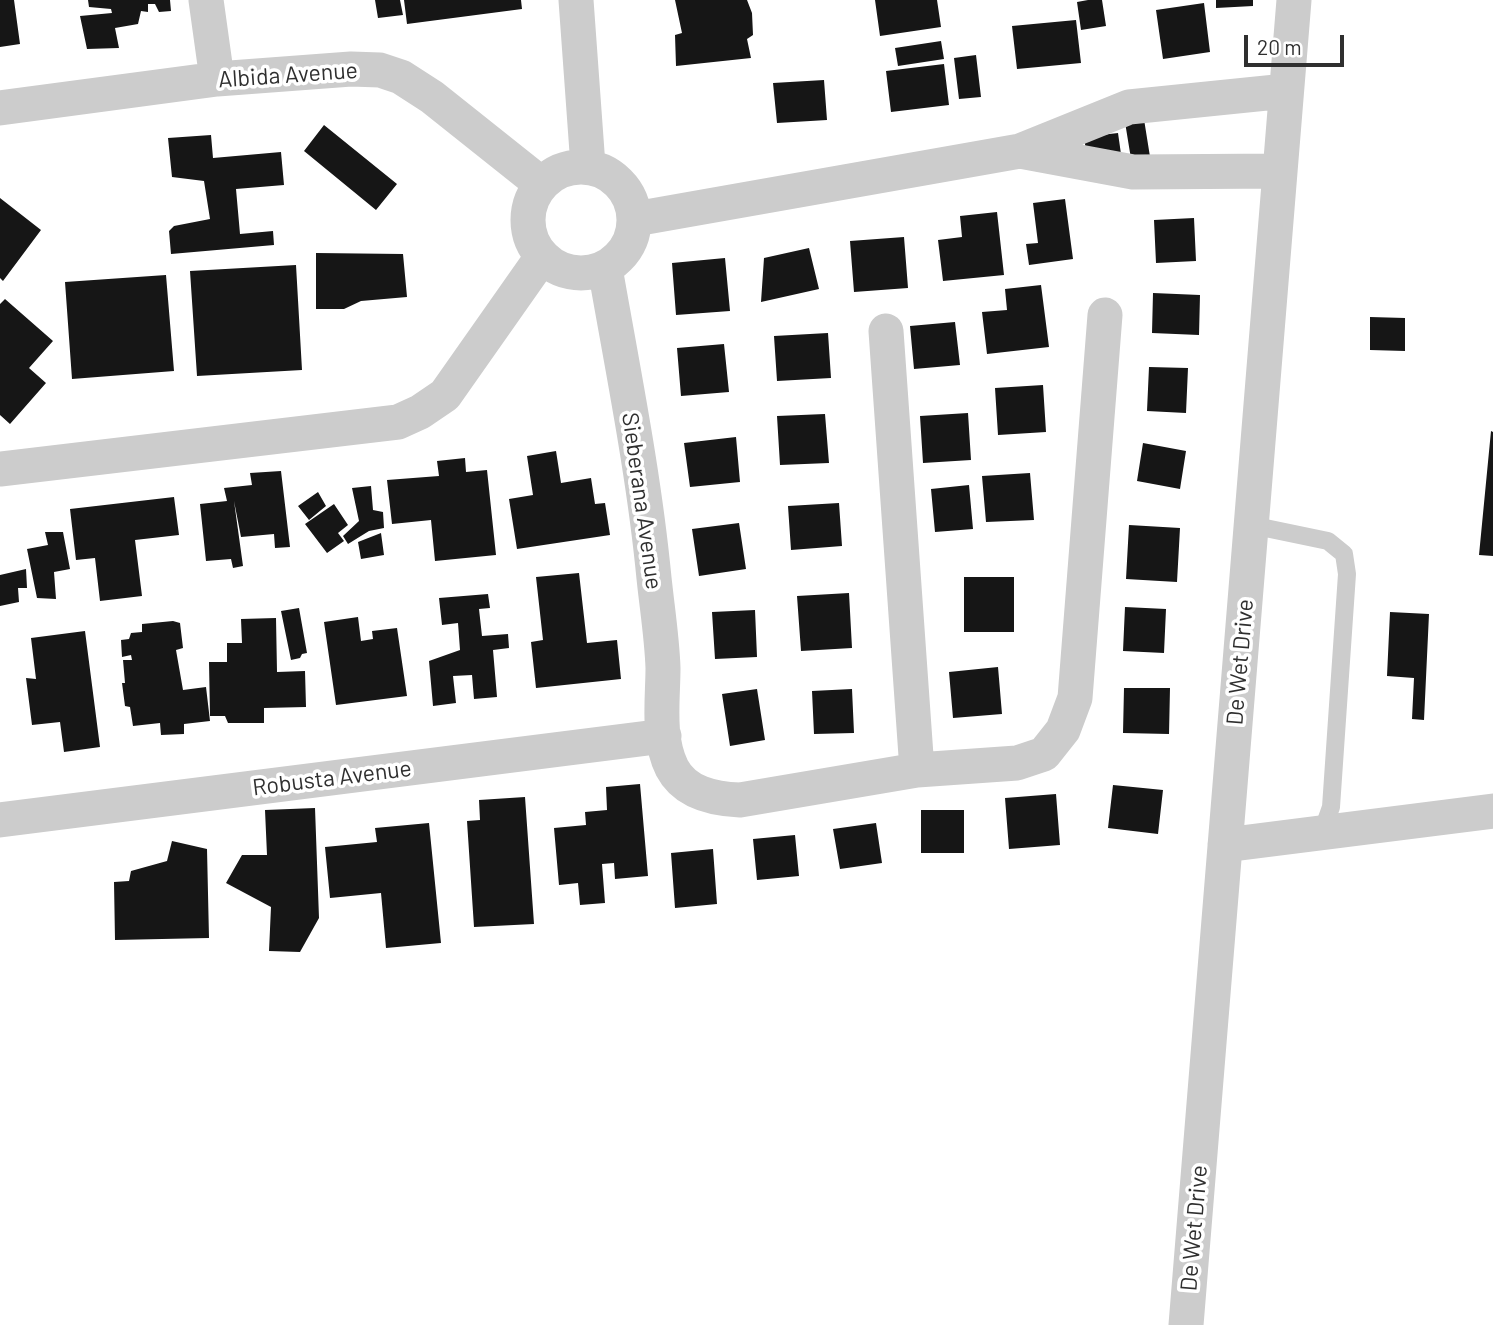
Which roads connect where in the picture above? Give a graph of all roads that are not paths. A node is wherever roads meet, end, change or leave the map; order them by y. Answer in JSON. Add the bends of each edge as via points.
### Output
{"nodes":[{"id":1,"x":206,"y":0,"type":"edge"},
{"id":2,"x":576,"y":0,"type":"edge"},
{"id":3,"x":1294,"y":0,"type":"edge"},
{"id":4,"x":216,"y":79,"type":"junction"},
{"id":5,"x":1286,"y":90,"type":"junction"},
{"id":6,"x":0,"y":108,"type":"edge"},
{"id":7,"x":1020,"y":151,"type":"junction"},
{"id":8,"x":587,"y":166,"type":"junction"},
{"id":9,"x":1280,"y":171,"type":"junction"},
{"id":10,"x":540,"y":183,"type":"junction"},
{"id":11,"x":635,"y":219,"type":"junction"},
{"id":12,"x":542,"y":257,"type":"junction"},
{"id":13,"x":605,"y":268,"type":"junction"},
{"id":14,"x":1105,"y":314,"type":"dead end"},
{"id":15,"x":886,"y":331,"type":"dead end"},
{"id":16,"x":0,"y":469,"type":"edge"},
{"id":17,"x":1251,"y":525,"type":"junction"},
{"id":18,"x":664,"y":736,"type":"junction"},
{"id":19,"x":917,"y":770,"type":"junction"},
{"id":20,"x":1493,"y":811,"type":"edge"},
{"id":21,"x":0,"y":820,"type":"edge"},
{"id":22,"x":1311,"y":834,"type":"junction"},
{"id":23,"x":1225,"y":845,"type":"junction"},
{"id":24,"x":1186,"y":1325,"type":"edge"}],
"edges":[{"from":1,"to":4,"type":"street"},
{"from":2,"to":8,"type":"street"},
{"from":3,"to":5,"type":"street","name":"De Wet Drive"},
{"from":4,"to":6,"type":"street","name":"Albida Avenue"},
{"from":4,"to":10,"type":"street","name":"Albida Avenue","via":[[351,69],[390,73],[432,97]]},
{"from":5,"to":7,"type":"street","via":[[1129,107]]},
{"from":5,"to":9,"type":"street","name":"De Wet Drive"},
{"from":7,"to":9,"type":"street","via":[[1133,172]]},
{"from":7,"to":11,"type":"street"},
{"from":8,"to":10,"type":"street","via":[[562,169]]},
{"from":8,"to":11,"type":"street","via":[[614,176],[624,187]]},
{"from":9,"to":17,"type":"street","name":"De Wet Drive"},
{"from":10,"to":12,"type":"street","via":[[528,208],[529,233]]},
{"from":11,"to":13,"type":"street","via":[[632,239],[621,257]]},
{"from":12,"to":13,"type":"street","via":[[571,273]]},
{"from":12,"to":16,"type":"street","via":[[445,395],[398,422]]},
{"from":13,"to":18,"type":"street","name":"Sieberana Avenue","via":[[643,490],[663,666]]},
{"from":14,"to":19,"type":"street","name":"Sieberana Avenue","via":[[1076,698],[1063,730],[1044,754],[1017,763]]},
{"from":15,"to":19,"type":"street"},
{"from":17,"to":22,"type":"lane","via":[[1328,541],[1344,554],[1347,574],[1331,807],[1325,824]]},
{"from":17,"to":23,"type":"street","name":"De Wet Drive"},
{"from":18,"to":19,"type":"street","name":"Sieberana Avenue","via":[[670,765],[681,781],[717,799],[740,800]]},
{"from":18,"to":21,"type":"street","name":"Robusta Avenue"},
{"from":20,"to":22,"type":"street"},
{"from":22,"to":23,"type":"street"},
{"from":23,"to":24,"type":"street","name":"De Wet Drive"}]}
